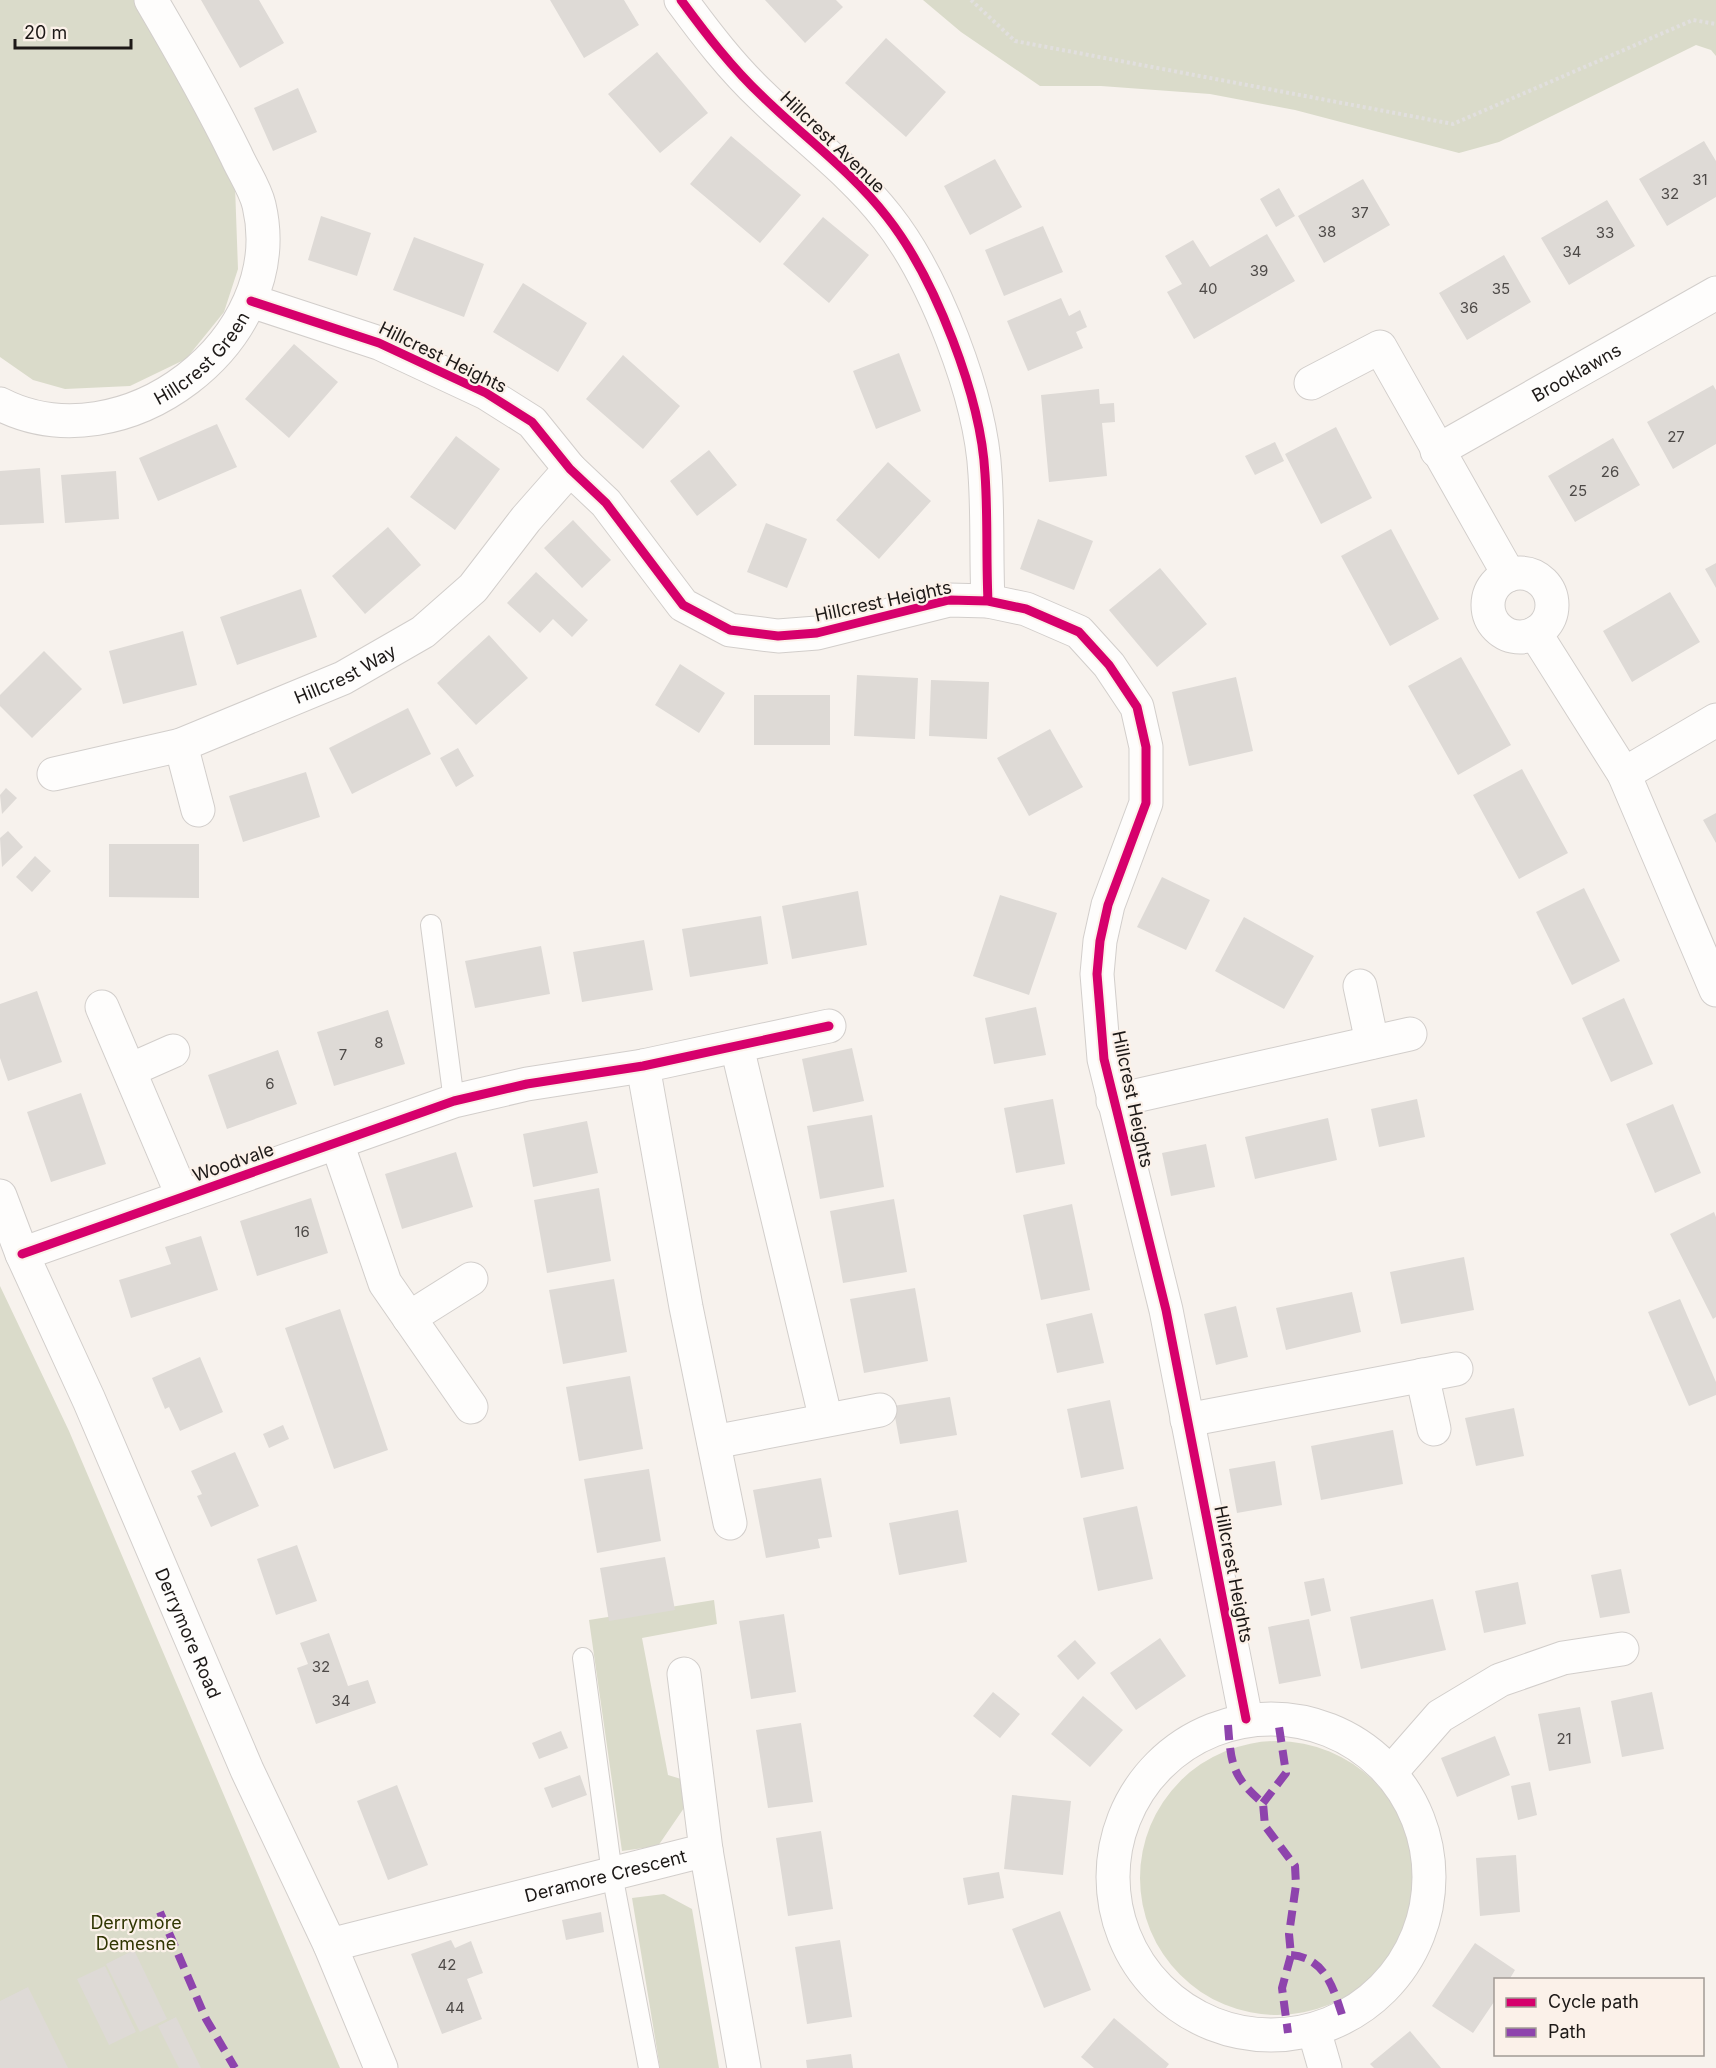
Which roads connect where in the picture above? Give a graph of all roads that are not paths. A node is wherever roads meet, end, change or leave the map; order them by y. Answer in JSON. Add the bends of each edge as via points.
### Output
{"nodes":[{"id":1,"x":151,"y":0,"type":"edge"},
{"id":2,"x":681,"y":0,"type":"edge"},
{"id":3,"x":1716,"y":293,"type":"edge"},
{"id":4,"x":251,"y":301,"type":"junction"},
{"id":5,"x":1311,"y":383,"type":"dead end"},
{"id":6,"x":0,"y":404,"type":"edge"},
{"id":7,"x":1437,"y":451,"type":"junction"},
{"id":8,"x":570,"y":469,"type":"junction"},
{"id":9,"x":1509,"y":576,"type":"junction"},
{"id":10,"x":988,"y":601,"type":"junction"},
{"id":11,"x":1535,"y":633,"type":"junction"},
{"id":12,"x":1716,"y":720,"type":"edge"},
{"id":13,"x":181,"y":745,"type":"junction"},
{"id":14,"x":54,"y":774,"type":"dead end"},
{"id":15,"x":1624,"y":774,"type":"junction"},
{"id":16,"x":198,"y":810,"type":"dead end"},
{"id":17,"x":430,"y":926,"type":"dead end"},
{"id":18,"x":1360,"y":986,"type":"dead end"},
{"id":19,"x":1716,"y":990,"type":"edge"},
{"id":20,"x":102,"y":1006,"type":"dead end"},
{"id":21,"x":829,"y":1026,"type":"dead end"},
{"id":22,"x":1410,"y":1034,"type":"dead end"},
{"id":23,"x":1372,"y":1042,"type":"junction"},
{"id":24,"x":737,"y":1047,"type":"junction"},
{"id":25,"x":173,"y":1051,"type":"dead end"},
{"id":26,"x":643,"y":1066,"type":"junction"},
{"id":27,"x":130,"y":1070,"type":"junction"},
{"id":28,"x":454,"y":1101,"type":"junction"},
{"id":29,"x":1113,"y":1101,"type":"junction"},
{"id":30,"x":337,"y":1143,"type":"junction"},
{"id":31,"x":0,"y":1196,"type":"edge"},
{"id":32,"x":183,"y":1197,"type":"junction"},
{"id":33,"x":22,"y":1254,"type":"junction"},
{"id":34,"x":471,"y":1279,"type":"dead end"},
{"id":35,"x":409,"y":1318,"type":"junction"},
{"id":36,"x":1456,"y":1369,"type":"dead end"},
{"id":37,"x":1422,"y":1375,"type":"junction"},
{"id":38,"x":471,"y":1407,"type":"dead end"},
{"id":39,"x":879,"y":1410,"type":"dead end"},
{"id":40,"x":826,"y":1420,"type":"junction"},
{"id":41,"x":1187,"y":1420,"type":"junction"},
{"id":42,"x":1434,"y":1429,"type":"dead end"},
{"id":43,"x":714,"y":1442,"type":"junction"},
{"id":44,"x":730,"y":1523,"type":"dead end"},
{"id":45,"x":1622,"y":1649,"type":"dead end"},
{"id":46,"x":583,"y":1658,"type":"dead end"},
{"id":47,"x":684,"y":1674,"type":"dead end"},
{"id":48,"x":1245,"y":1719,"type":"junction"},
{"id":49,"x":1391,"y":1772,"type":"junction"},
{"id":50,"x":706,"y":1850,"type":"junction"},
{"id":51,"x":612,"y":1874,"type":"junction"},
{"id":52,"x":330,"y":1945,"type":"junction"},
{"id":53,"x":1314,"y":2030,"type":"junction"},
{"id":54,"x":381,"y":2068,"type":"edge"},
{"id":55,"x":649,"y":2068,"type":"edge"},
{"id":56,"x":744,"y":2068,"type":"edge"},
{"id":57,"x":1325,"y":2068,"type":"edge"}],
"edges":[{"from":1,"to":4,"type":"street","name":"Hillcrest Green","via":[[202,85],[259,204],[263,247]]},
{"from":2,"to":10,"type":"street","name":"Hillcrest Avenue","via":[[715,46],[761,96],[844,171],[887,218],[921,270],[975,404],[985,474]]},
{"from":3,"to":7,"type":"street","name":"Brooklawns"},
{"from":4,"to":6,"type":"street","name":"Hillcrest Green","via":[[230,335],[195,375],[158,399],[114,417],[70,423],[22,415]]},
{"from":4,"to":8,"type":"street","name":"Hillcrest Heights","via":[[379,343],[486,393],[532,422]]},
{"from":5,"to":7,"type":"street","via":[[1380,347]]},
{"from":7,"to":9,"type":"street"},
{"from":8,"to":10,"type":"street","name":"Hillcrest Heights","via":[[606,503],[683,605],[730,630],[778,636],[816,633],[949,600]]},
{"from":8,"to":13,"type":"street","name":"Hillcrest Way","via":[[473,588],[423,632],[343,678]]},
{"from":9,"to":11,"type":"street","via":[[1530,575],[1547,587],[1552,608],[1549,618]]},
{"from":9,"to":11,"type":"street","via":[[1500,581],[1489,597],[1491,618],[1505,633],[1526,637]]},
{"from":10,"to":29,"type":"street","name":"Hillcrest Heights","via":[[1026,609],[1079,632],[1109,665],[1137,707],[1146,747],[1146,803],[1108,905],[1097,974],[1104,1059]]},
{"from":11,"to":15,"type":"street"},
{"from":12,"to":15,"type":"street"},
{"from":13,"to":14,"type":"street","name":"Hillcrest Way"},
{"from":13,"to":16,"type":"street"},
{"from":15,"to":19,"type":"street"},
{"from":17,"to":28,"type":"lane"},
{"from":18,"to":23,"type":"street"},
{"from":20,"to":27,"type":"street"},
{"from":21,"to":24,"type":"street","name":"Woodvale"},
{"from":22,"to":23,"type":"street","name":"Hillcrest Heights"},
{"from":23,"to":29,"type":"street","name":"Hillcrest Heights"},
{"from":24,"to":26,"type":"street","name":"Woodvale"},
{"from":24,"to":40,"type":"street"},
{"from":25,"to":27,"type":"street"},
{"from":26,"to":28,"type":"street","name":"Woodvale","via":[[528,1084]]},
{"from":26,"to":43,"type":"street"},
{"from":27,"to":32,"type":"street"},
{"from":28,"to":30,"type":"street","name":"Woodvale"},
{"from":29,"to":41,"type":"street","name":"Hillcrest Heights","via":[[1166,1310]]},
{"from":30,"to":32,"type":"street","name":"Woodvale"},
{"from":30,"to":35,"type":"street","via":[[384,1283]]},
{"from":31,"to":33,"type":"street","name":"Derrymore Road"},
{"from":32,"to":33,"type":"street","name":"Woodvale"},
{"from":33,"to":52,"type":"street","name":"Derrymore Road","via":[[94,1411],[247,1770]]},
{"from":34,"to":35,"type":"street"},
{"from":35,"to":38,"type":"street"},
{"from":36,"to":37,"type":"street"},
{"from":37,"to":41,"type":"street"},
{"from":37,"to":42,"type":"street"},
{"from":39,"to":40,"type":"street"},
{"from":40,"to":43,"type":"street"},
{"from":41,"to":48,"type":"street","name":"Hillcrest Heights"},
{"from":43,"to":44,"type":"street"},
{"from":45,"to":49,"type":"street","via":[[1563,1658],[1500,1680],[1440,1716]]},
{"from":46,"to":51,"type":"lane"},
{"from":47,"to":50,"type":"street","name":"Deramore Crescent"},
{"from":48,"to":49,"type":"street","via":[[1299,1720],[1339,1734]]},
{"from":48,"to":53,"type":"street","via":[[1196,1736],[1155,1766],[1126,1809],[1112,1858],[1114,1910],[1133,1958],[1166,1997],[1210,2024],[1261,2036]]},
{"from":49,"to":53,"type":"street","via":[[1419,1817],[1430,1869],[1424,1922],[1400,1970],[1362,2008],[1344,2021]]},
{"from":50,"to":51,"type":"street","name":"Deramore Crescent"},
{"from":50,"to":56,"type":"street"},
{"from":51,"to":52,"type":"street","name":"Deramore Crescent"},
{"from":51,"to":55,"type":"lane"},
{"from":52,"to":54,"type":"street","name":"Derrymore Road"},
{"from":53,"to":57,"type":"street"}]}
